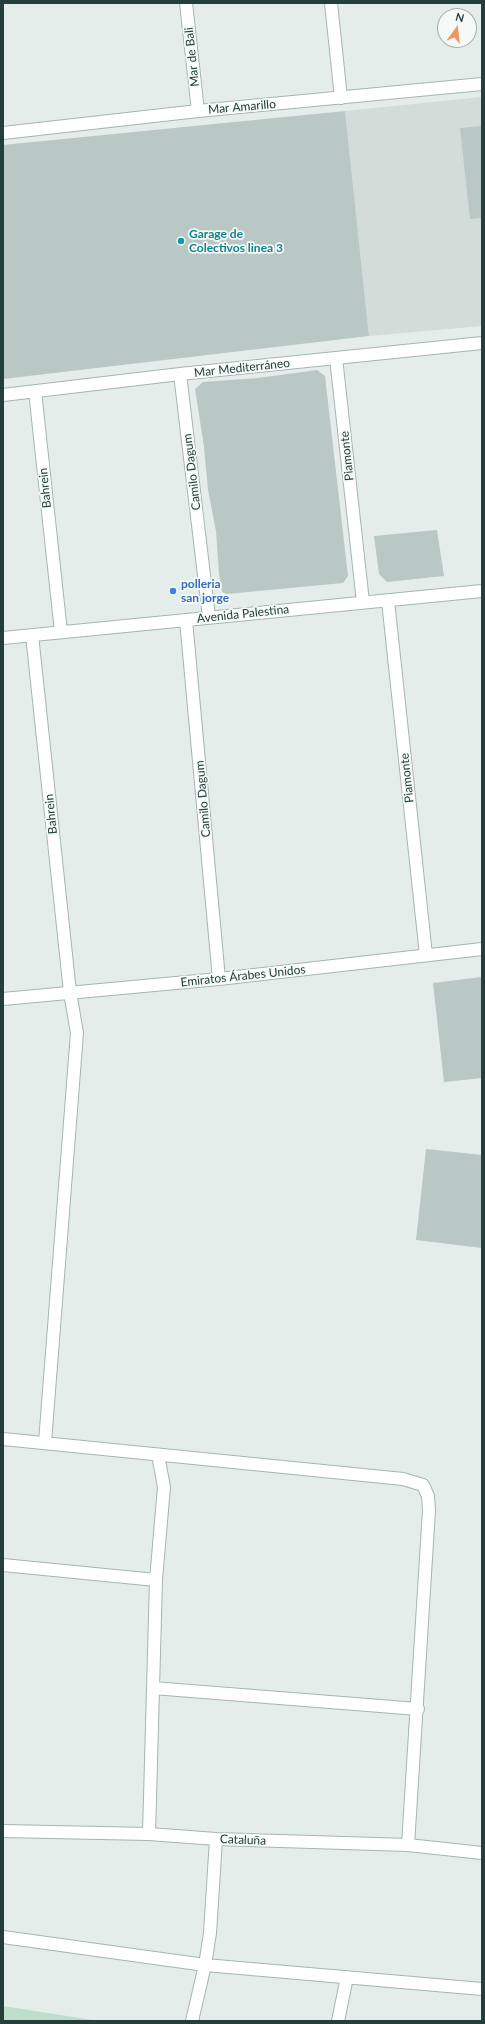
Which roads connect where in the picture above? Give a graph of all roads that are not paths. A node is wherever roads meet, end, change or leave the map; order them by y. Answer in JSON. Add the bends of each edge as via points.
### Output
{"nodes":[{"id":1,"x":186,"y":3,"type":"edge"},
{"id":2,"x":331,"y":3,"type":"edge"},
{"id":3,"x":482,"y":84,"type":"edge"},
{"id":4,"x":341,"y":98,"type":"junction"},
{"id":5,"x":198,"y":111,"type":"junction"},
{"id":6,"x":3,"y":133,"type":"edge"},
{"id":7,"x":482,"y":343,"type":"edge"},
{"id":8,"x":336,"y":358,"type":"junction"},
{"id":9,"x":180,"y":374,"type":"junction"},
{"id":10,"x":35,"y":391,"type":"junction"},
{"id":11,"x":3,"y":395,"type":"edge"},
{"id":12,"x":482,"y":590,"type":"edge"},
{"id":13,"x":388,"y":601,"type":"junction"},
{"id":14,"x":363,"y":602,"type":"junction"},
{"id":15,"x":209,"y":617,"type":"junction"},
{"id":16,"x":186,"y":620,"type":"junction"},
{"id":17,"x":61,"y":632,"type":"junction"},
{"id":18,"x":32,"y":635,"type":"junction"},
{"id":19,"x":3,"y":638,"type":"edge"},
{"id":20,"x":482,"y":949,"type":"edge"},
{"id":21,"x":426,"y":955,"type":"junction"},
{"id":22,"x":219,"y":979,"type":"junction"},
{"id":23,"x":70,"y":992,"type":"junction"},
{"id":24,"x":3,"y":999,"type":"edge"},
{"id":25,"x":3,"y":1439,"type":"edge"},
{"id":26,"x":45,"y":1442,"type":"junction"},
{"id":27,"x":158,"y":1455,"type":"junction"},
{"id":28,"x":3,"y":1565,"type":"edge"},
{"id":29,"x":156,"y":1580,"type":"junction"},
{"id":30,"x":153,"y":1688,"type":"junction"},
{"id":31,"x":418,"y":1709,"type":"junction"},
{"id":32,"x":3,"y":1831,"type":"edge"},
{"id":33,"x":149,"y":1834,"type":"junction"},
{"id":34,"x":216,"y":1839,"type":"junction"},
{"id":35,"x":408,"y":1845,"type":"junction"},
{"id":36,"x":482,"y":1853,"type":"edge"},
{"id":37,"x":3,"y":1936,"type":"edge"},
{"id":38,"x":205,"y":1965,"type":"junction"},
{"id":39,"x":348,"y":1977,"type":"junction"},
{"id":40,"x":482,"y":1989,"type":"edge"},
{"id":41,"x":192,"y":2021,"type":"edge"},
{"id":42,"x":338,"y":2021,"type":"edge"}],
"edges":[{"from":1,"to":5,"type":"street","name":"Mar de Bali"},
{"from":2,"to":4,"type":"street"},
{"from":3,"to":4,"type":"street","name":"Mar Amarillo"},
{"from":4,"to":5,"type":"street","name":"Mar Amarillo"},
{"from":5,"to":6,"type":"street","name":"Mar Amarillo"},
{"from":7,"to":8,"type":"street","name":"Mar Mediterráneo"},
{"from":8,"to":9,"type":"street","name":"Mar Mediterráneo"},
{"from":8,"to":14,"type":"street","name":"Piamonte"},
{"from":9,"to":10,"type":"street","name":"Mar Mediterráneo"},
{"from":9,"to":15,"type":"street","name":"Camilo Dagum"},
{"from":10,"to":11,"type":"street","name":"Mar Mediterráneo"},
{"from":10,"to":17,"type":"street","name":"Bahrein"},
{"from":12,"to":13,"type":"street","name":"Avenida Palestina"},
{"from":13,"to":14,"type":"street","name":"Avenida Palestina"},
{"from":13,"to":21,"type":"street","name":"Piamonte"},
{"from":14,"to":15,"type":"street","name":"Avenida Palestina"},
{"from":15,"to":16,"type":"street","name":"Avenida Palestina"},
{"from":16,"to":17,"type":"street","name":"Avenida Palestina"},
{"from":16,"to":22,"type":"street","name":"Camilo Dagum"},
{"from":17,"to":18,"type":"street","name":"Avenida Palestina"},
{"from":18,"to":19,"type":"street","name":"Avenida Palestina"},
{"from":18,"to":23,"type":"street","name":"Bahrein"},
{"from":20,"to":21,"type":"street","name":"Emiratos Árabes Unidos"},
{"from":21,"to":22,"type":"street","name":"Emiratos Árabes Unidos"},
{"from":22,"to":23,"type":"street","name":"Emiratos Árabes Unidos"},
{"from":23,"to":24,"type":"street","name":"Emiratos Árabes Unidos"},
{"from":23,"to":26,"type":"street","name":"Bahrein","via":[[77,1033],[76,1056]]},
{"from":25,"to":26,"type":"street"},
{"from":26,"to":27,"type":"street"},
{"from":27,"to":29,"type":"street","via":[[164,1487]]},
{"from":27,"to":31,"type":"street","via":[[403,1479],[422,1485],[428,1496],[429,1510]]},
{"from":28,"to":29,"type":"street"},
{"from":29,"to":30,"type":"street"},
{"from":30,"to":31,"type":"street"},
{"from":30,"to":33,"type":"street"},
{"from":31,"to":35,"type":"street"},
{"from":32,"to":33,"type":"street","name":"Cataluña"},
{"from":33,"to":34,"type":"street","name":"Cataluña"},
{"from":34,"to":35,"type":"street","name":"Cataluña"},
{"from":34,"to":38,"type":"street","via":[[210,1933]]},
{"from":35,"to":36,"type":"street","name":"Cataluña"},
{"from":37,"to":38,"type":"street"},
{"from":38,"to":39,"type":"street"},
{"from":38,"to":41,"type":"street"},
{"from":39,"to":40,"type":"street"},
{"from":39,"to":42,"type":"street"}]}
